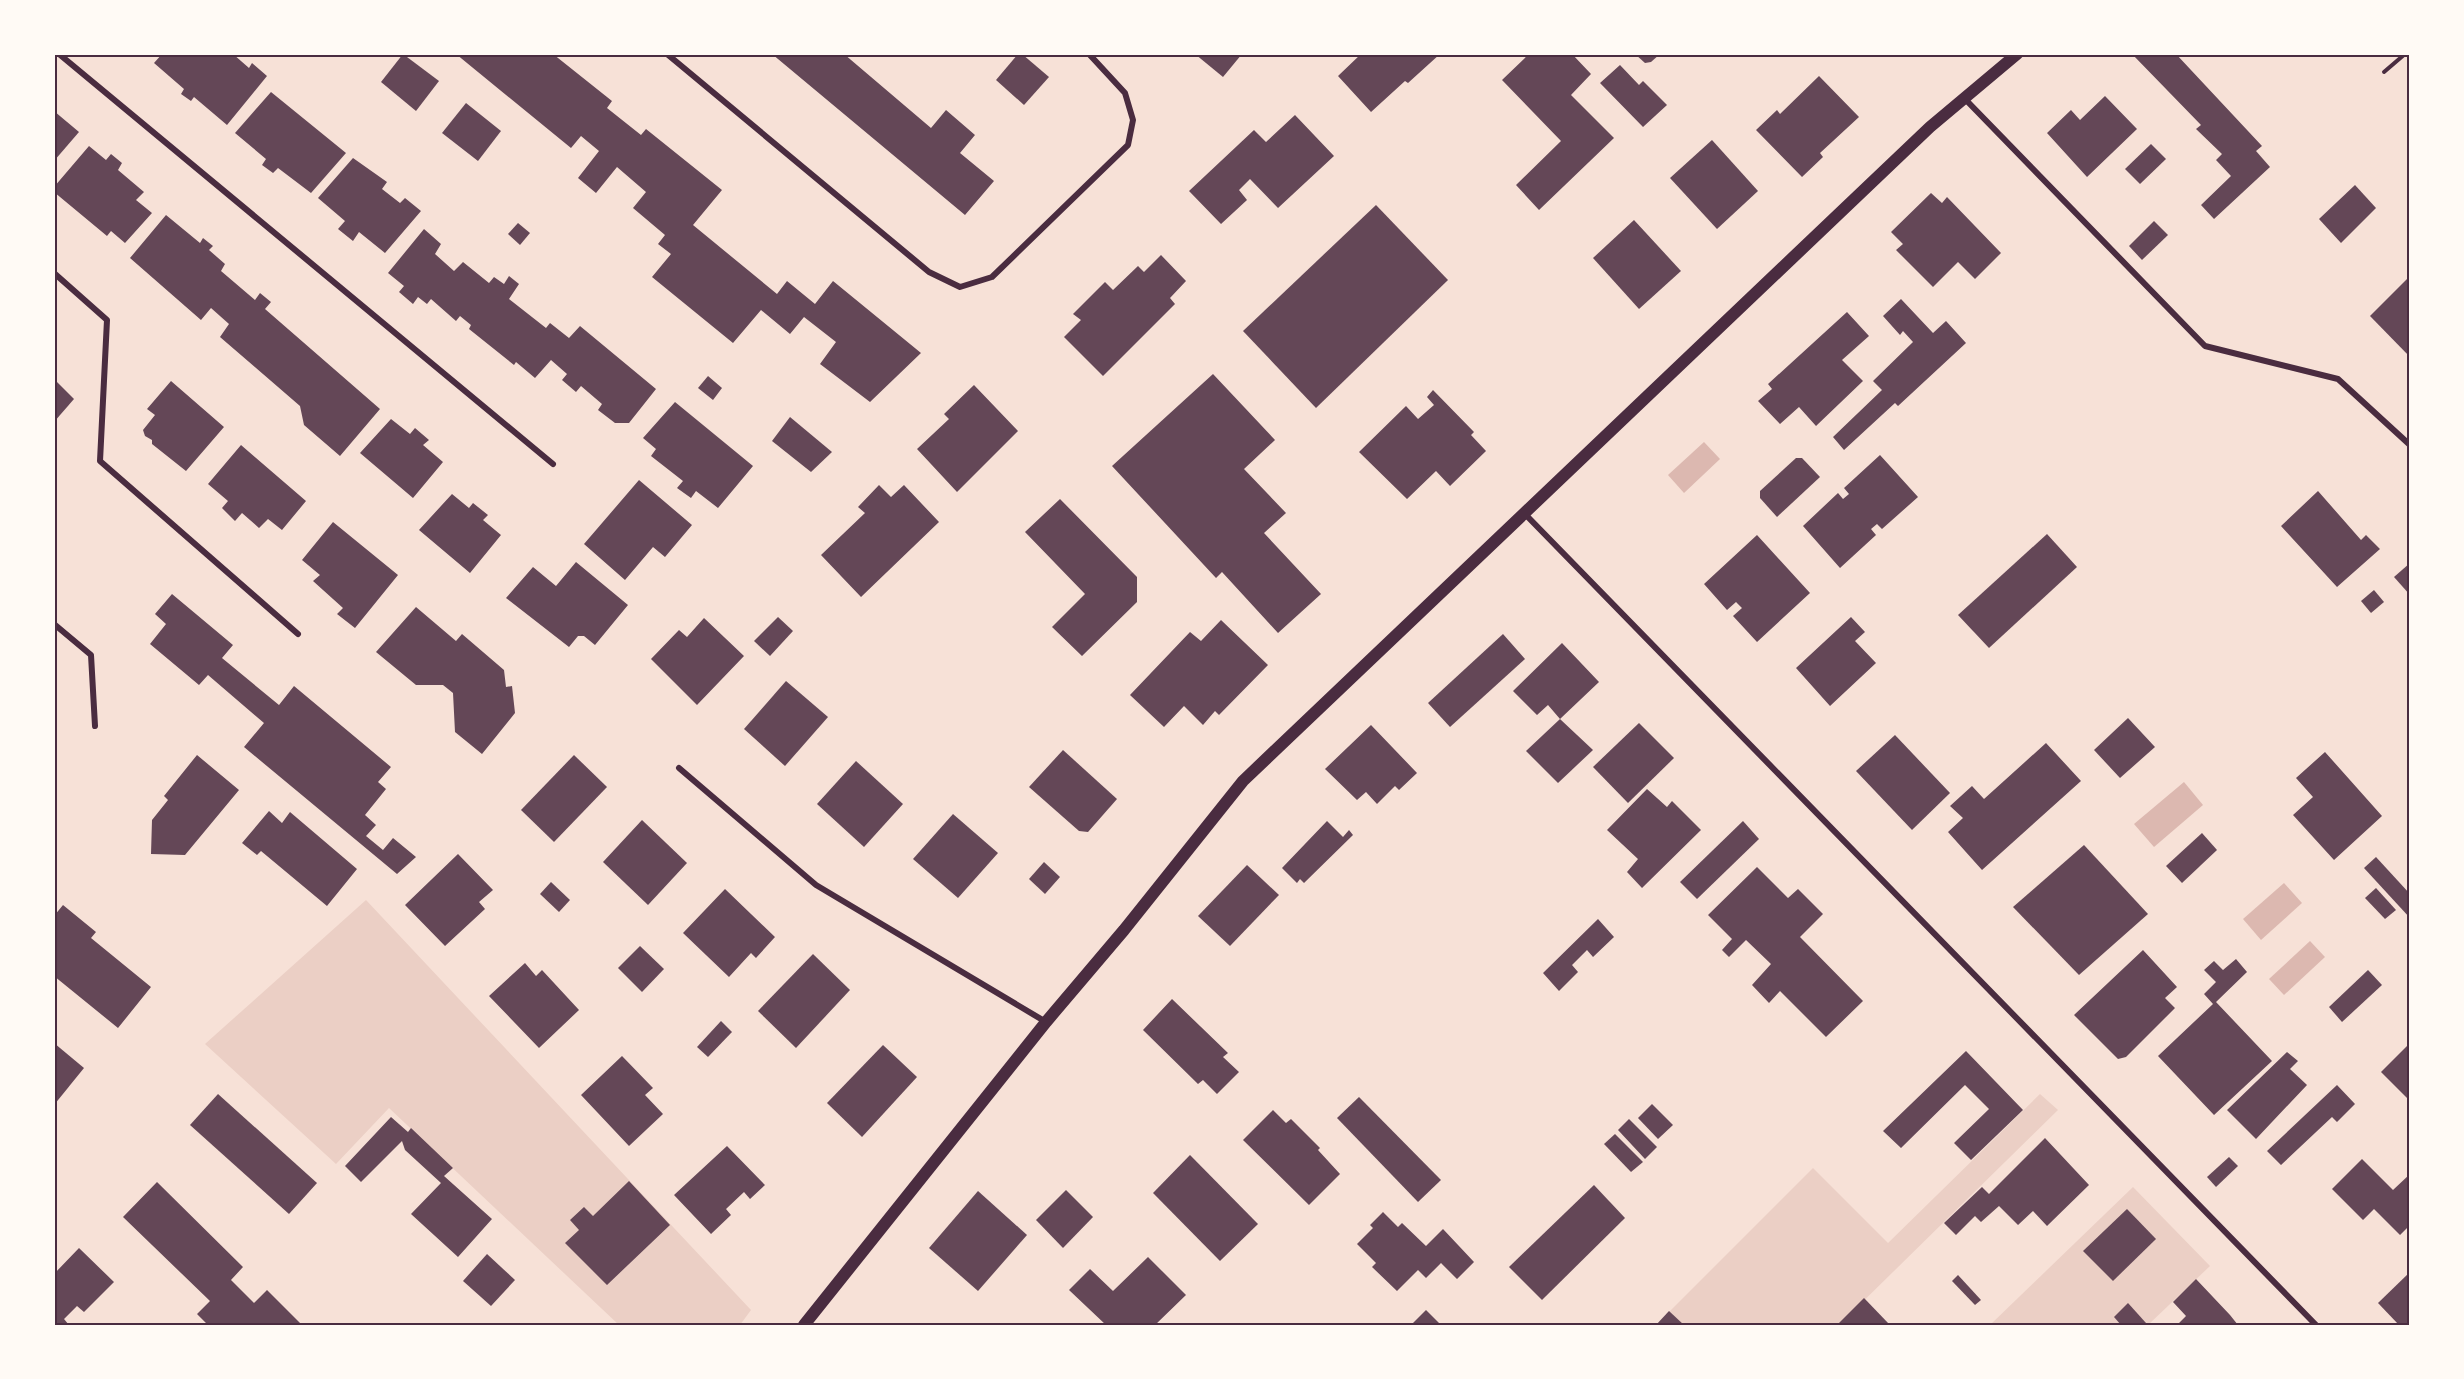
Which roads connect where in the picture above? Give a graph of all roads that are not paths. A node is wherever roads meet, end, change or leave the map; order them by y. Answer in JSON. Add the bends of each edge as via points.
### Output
{"nodes":[{"id":1,"x":59,"y":54,"type":"edge"},
{"id":2,"x":668,"y":54,"type":"edge"},
{"id":3,"x":1089,"y":54,"type":"edge"},
{"id":4,"x":2017,"y":54,"type":"edge"},
{"id":5,"x":1965,"y":99,"type":"junction"},
{"id":6,"x":54,"y":273,"type":"edge"},
{"id":7,"x":2410,"y":445,"type":"edge"},
{"id":8,"x":553,"y":464,"type":"dead end"},
{"id":9,"x":1525,"y":514,"type":"junction"},
{"id":10,"x":54,"y":624,"type":"edge"},
{"id":11,"x":298,"y":634,"type":"dead end"},
{"id":12,"x":95,"y":726,"type":"dead end"},
{"id":13,"x":679,"y":768,"type":"dead end"},
{"id":14,"x":1046,"y":1022,"type":"junction"},
{"id":15,"x":804,"y":1325,"type":"edge"},
{"id":16,"x":2316,"y":1325,"type":"edge"}],
"edges":[{"from":1,"to":8,"type":"street"},
{"from":2,"to":3,"type":"street","via":[[929,272],[960,286],[992,277],[1128,145],[1133,120],[1125,93]]},
{"from":4,"to":5,"type":"main road"},
{"from":5,"to":7,"type":"street","via":[[2205,346],[2338,379]]},
{"from":5,"to":9,"type":"main road"},
{"from":6,"to":11,"type":"street","via":[[107,320],[100,461]]},
{"from":9,"to":14,"type":"main road","via":[[1243,781]]},
{"from":9,"to":16,"type":"street"},
{"from":10,"to":12,"type":"street","via":[[91,655]]},
{"from":13,"to":14,"type":"street","via":[[816,885]]},
{"from":14,"to":15,"type":"main road"}]}
